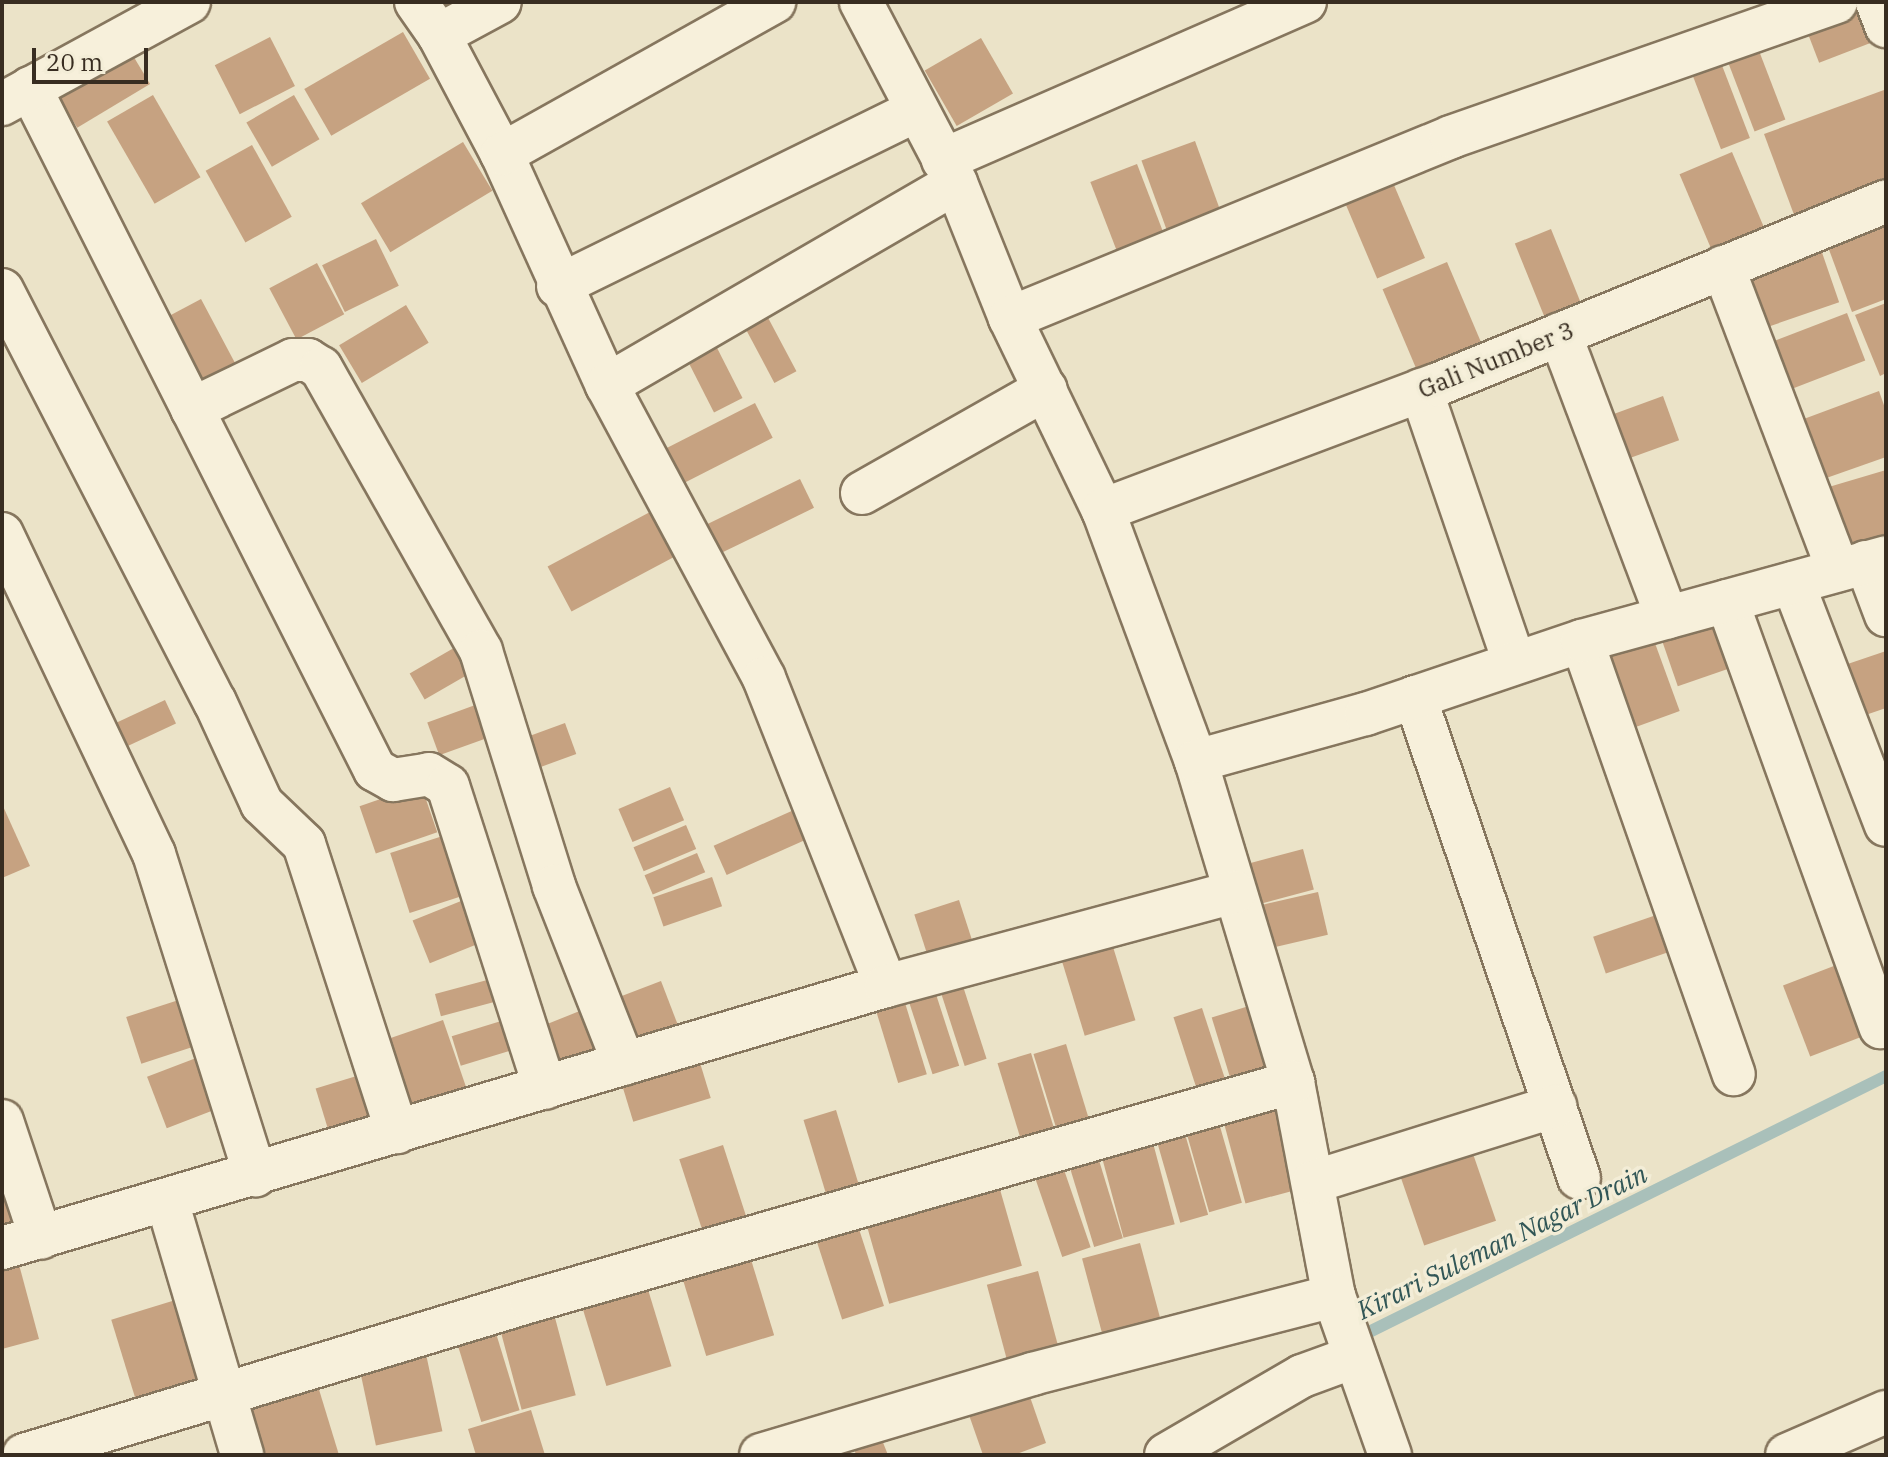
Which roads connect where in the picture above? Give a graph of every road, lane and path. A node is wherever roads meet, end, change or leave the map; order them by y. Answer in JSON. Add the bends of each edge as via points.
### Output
{"nodes":[{"id":1,"x":189,"y":2,"type":"edge"},
{"id":2,"x":500,"y":2,"type":"edge"},
{"id":3,"x":774,"y":2,"type":"edge"},
{"id":4,"x":861,"y":2,"type":"edge"},
{"id":5,"x":1305,"y":2,"type":"edge"},
{"id":6,"x":1836,"y":2,"type":"edge"},
{"id":7,"x":1877,"y":2,"type":"edge"},
{"id":8,"x":427,"y":18,"type":"edge"},
{"id":9,"x":1886,"y":26,"type":"edge"},
{"id":10,"x":16,"y":96,"type":"edge"},
{"id":11,"x":916,"y":111,"type":"junction"},
{"id":12,"x":502,"y":154,"type":"junction"},
{"id":13,"x":950,"y":171,"type":"junction"},
{"id":14,"x":1886,"y":201,"type":"edge"},
{"id":15,"x":1723,"y":267,"type":"junction"},
{"id":16,"x":558,"y":286,"type":"junction"},
{"id":17,"x":2,"y":290,"type":"edge"},
{"id":18,"x":1010,"y":318,"type":"junction"},
{"id":19,"x":1560,"y":334,"type":"junction"},
{"id":20,"x":607,"y":385,"type":"junction"},
{"id":21,"x":1046,"y":389,"type":"junction"},
{"id":22,"x":1421,"y":390,"type":"junction"},
{"id":23,"x":192,"y":409,"type":"junction"},
{"id":24,"x":862,"y":493,"type":"dead end"},
{"id":25,"x":1103,"y":510,"type":"junction"},
{"id":26,"x":2,"y":534,"type":"edge"},
{"id":27,"x":1863,"y":563,"type":"edge"},
{"id":28,"x":1793,"y":583,"type":"junction"},
{"id":29,"x":1727,"y":601,"type":"junction"},
{"id":30,"x":1886,"y":615,"type":"edge"},
{"id":31,"x":1667,"y":617,"type":"junction"},
{"id":32,"x":1582,"y":641,"type":"junction"},
{"id":33,"x":1514,"y":662,"type":"junction"},
{"id":34,"x":1415,"y":697,"type":"junction"},
{"id":35,"x":1196,"y":761,"type":"junction"},
{"id":36,"x":1886,"y":825,"type":"edge"},
{"id":37,"x":1235,"y":892,"type":"junction"},
{"id":38,"x":886,"y":986,"type":"junction"},
{"id":39,"x":1880,"y":1027,"type":"dead end"},
{"id":40,"x":624,"y":1064,"type":"junction"},
{"id":41,"x":1734,"y":1074,"type":"dead end"},
{"id":42,"x":1293,"y":1082,"type":"junction"},
{"id":43,"x":545,"y":1088,"type":"junction"},
{"id":44,"x":1555,"y":1106,"type":"junction"},
{"id":45,"x":2,"y":1121,"type":"edge"},
{"id":46,"x":397,"y":1132,"type":"junction"},
{"id":47,"x":255,"y":1175,"type":"junction"},
{"id":48,"x":1579,"y":1178,"type":"dead end"},
{"id":49,"x":1313,"y":1182,"type":"junction"},
{"id":50,"x":167,"y":1201,"type":"junction"},
{"id":51,"x":21,"y":1243,"type":"edge"},
{"id":52,"x":1346,"y":1332,"type":"junction"},
{"id":53,"x":224,"y":1394,"type":"junction"},
{"id":54,"x":1886,"y":1412,"type":"edge"},
{"id":55,"x":815,"y":1449,"type":"edge"},
{"id":56,"x":24,"y":1455,"type":"edge"},
{"id":57,"x":242,"y":1455,"type":"edge"},
{"id":58,"x":761,"y":1455,"type":"edge"},
{"id":59,"x":1166,"y":1455,"type":"edge"},
{"id":60,"x":1390,"y":1455,"type":"edge"},
{"id":61,"x":1787,"y":1455,"type":"edge"}],
"edges":[{"from":1,"to":10,"type":"street"},
{"from":2,"to":8,"type":"street"},
{"from":3,"to":12,"type":"street"},
{"from":4,"to":11,"type":"street"},
{"from":5,"to":13,"type":"street"},
{"from":6,"to":18,"type":"street","via":[[1451,137]]},
{"from":7,"to":9,"type":"street"},
{"from":8,"to":12,"type":"street"},
{"from":10,"to":23,"type":"street"},
{"from":11,"to":13,"type":"street"},
{"from":11,"to":16,"type":"street"},
{"from":12,"to":16,"type":"street"},
{"from":13,"to":18,"type":"street"},
{"from":13,"to":20,"type":"street"},
{"from":14,"to":15,"type":"street","name":"Gali Number 3"},
{"from":15,"to":19,"type":"street","name":"Gali Number 3"},
{"from":15,"to":27,"type":"street"},
{"from":16,"to":20,"type":"street"},
{"from":17,"to":46,"type":"street","via":[[215,702],[262,804],[304,844]]},
{"from":18,"to":21,"type":"street"},
{"from":19,"to":22,"type":"street","name":"Gali Number 3"},
{"from":19,"to":31,"type":"street"},
{"from":20,"to":38,"type":"street","via":[[764,678]]},
{"from":21,"to":24,"type":"street"},
{"from":21,"to":25,"type":"street"},
{"from":22,"to":25,"type":"street","name":"Gali Number 3"},
{"from":22,"to":33,"type":"street"},
{"from":23,"to":40,"type":"street","via":[[293,360],[321,368],[481,651],[554,886]]},
{"from":23,"to":43,"type":"street","via":[[375,770],[393,780],[429,774],[448,786]]},
{"from":25,"to":35,"type":"street"},
{"from":26,"to":47,"type":"street","via":[[154,854]]},
{"from":27,"to":28,"type":"street"},
{"from":27,"to":30,"type":"street"},
{"from":28,"to":29,"type":"street"},
{"from":28,"to":36,"type":"street"},
{"from":29,"to":31,"type":"street"},
{"from":29,"to":39,"type":"street"},
{"from":31,"to":32,"type":"street"},
{"from":32,"to":33,"type":"street"},
{"from":32,"to":41,"type":"street"},
{"from":33,"to":34,"type":"street"},
{"from":34,"to":35,"type":"street"},
{"from":34,"to":44,"type":"street"},
{"from":35,"to":37,"type":"street"},
{"from":37,"to":38,"type":"street"},
{"from":37,"to":42,"type":"street"},
{"from":38,"to":40,"type":"street"},
{"from":40,"to":43,"type":"street"},
{"from":42,"to":49,"type":"street"},
{"from":42,"to":53,"type":"street"},
{"from":43,"to":46,"type":"street"},
{"from":44,"to":48,"type":"street"},
{"from":44,"to":49,"type":"street"},
{"from":45,"to":51,"type":"street"},
{"from":46,"to":47,"type":"street"},
{"from":47,"to":50,"type":"street"},
{"from":49,"to":52,"type":"street"},
{"from":50,"to":51,"type":"street"},
{"from":50,"to":53,"type":"street"},
{"from":52,"to":55,"type":"street","via":[[1032,1374]]},
{"from":52,"to":59,"type":"street","via":[[1302,1376]]},
{"from":52,"to":60,"type":"street"},
{"from":53,"to":56,"type":"street"},
{"from":53,"to":57,"type":"street"},
{"from":54,"to":61,"type":"street"},
{"from":55,"to":58,"type":"street"}]}
